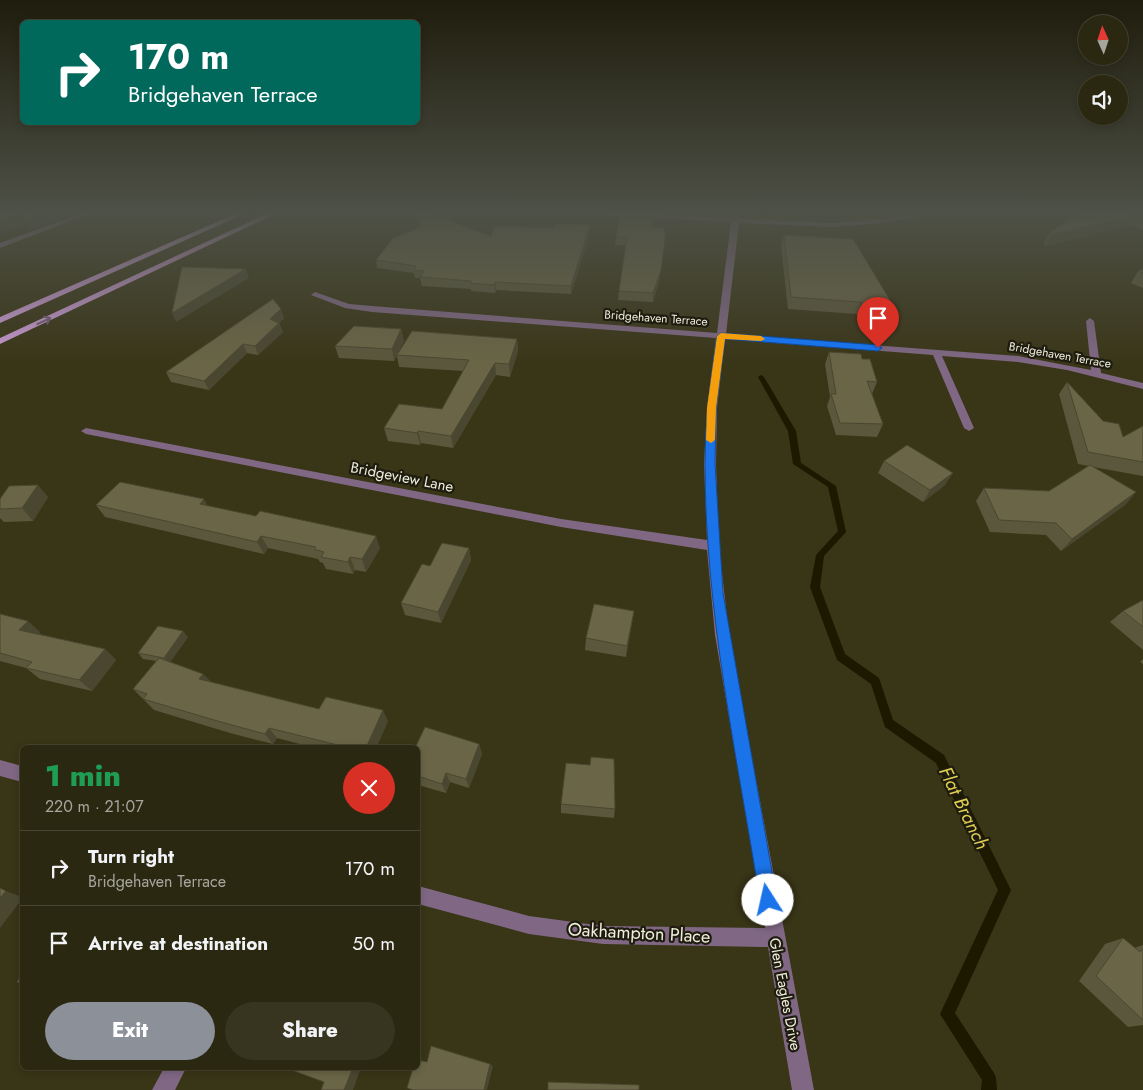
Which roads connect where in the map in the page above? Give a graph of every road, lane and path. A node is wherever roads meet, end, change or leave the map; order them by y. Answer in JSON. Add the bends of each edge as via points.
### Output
{"nodes":[{"id":1,"x":125,"y":265,"type":"edge"},
{"id":2,"x":162,"y":265,"type":"edge"},
{"id":3,"x":729,"y":265,"type":"edge"},
{"id":4,"x":315,"y":295,"type":"dead end"},
{"id":5,"x":0,"y":320,"type":"edge"},
{"id":6,"x":1090,"y":320,"type":"dead end"},
{"id":7,"x":721,"y":336,"type":"junction"},
{"id":8,"x":0,"y":341,"type":"edge"},
{"id":9,"x":936,"y":352,"type":"junction"},
{"id":10,"x":1096,"y":373,"type":"junction"},
{"id":11,"x":1143,"y":386,"type":"edge"},
{"id":12,"x":969,"y":428,"type":"dead end"},
{"id":13,"x":86,"y":431,"type":"dead end"},
{"id":14,"x":713,"y":546,"type":"junction"},
{"id":15,"x":0,"y":768,"type":"edge"},
{"id":16,"x":20,"y":773,"type":"edge"},
{"id":17,"x":420,"y":896,"type":"edge"},
{"id":18,"x":775,"y":938,"type":"junction"},
{"id":19,"x":174,"y":1070,"type":"edge"},
{"id":20,"x":163,"y":1090,"type":"edge"},
{"id":21,"x":803,"y":1090,"type":"edge"}],
"edges":[{"from":1,"to":5,"type":"main road"},
{"from":8,"to":2,"type":"main road","one_way":true},
{"from":3,"to":7,"type":"street","name":"Glen Eagles Drive"},
{"from":4,"to":7,"type":"street","name":"Bridgehaven Terrace","via":[[348,306],[372,309]]},
{"from":6,"to":10,"type":"street"},
{"from":7,"to":9,"type":"street","name":"Bridgehaven Terrace"},
{"from":7,"to":14,"type":"street","name":"Glen Eagles Drive","via":[[711,436]]},
{"from":9,"to":10,"type":"street","name":"Bridgehaven Terrace","via":[[1018,359]]},
{"from":9,"to":12,"type":"street"},
{"from":10,"to":11,"type":"street","name":"Bridgehaven Terrace"},
{"from":13,"to":14,"type":"street","name":"Bridgeview Lane","via":[[561,523]]},
{"from":14,"to":18,"type":"street","name":"Glen Eagles Drive","via":[[722,634]]},
{"from":15,"to":16,"type":"street"},
{"from":17,"to":18,"type":"street","name":"Oakhampton Place","via":[[529,924],[603,935]]},
{"from":18,"to":21,"type":"street","name":"Glen Eagles Drive"},
{"from":19,"to":20,"type":"street"}]}
